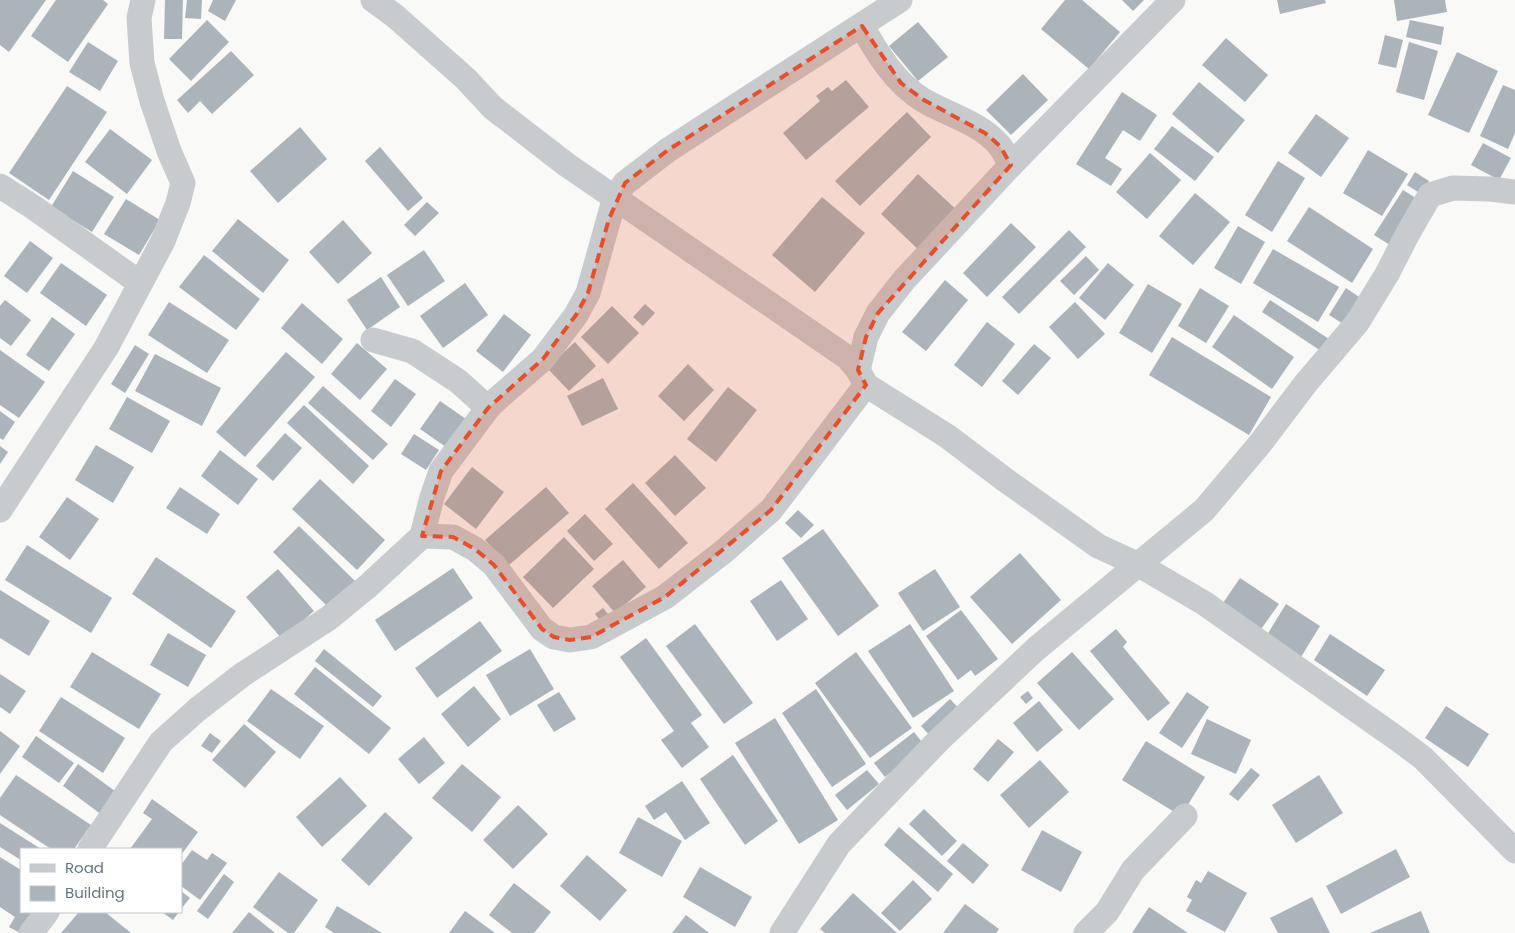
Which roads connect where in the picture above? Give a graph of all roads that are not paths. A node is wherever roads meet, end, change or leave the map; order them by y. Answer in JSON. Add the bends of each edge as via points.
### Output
{"nodes":[{"id":1,"x":143,"y":0,"type":"edge"},
{"id":2,"x":373,"y":0,"type":"edge"},
{"id":3,"x":900,"y":0,"type":"edge"},
{"id":4,"x":1173,"y":0,"type":"edge"},
{"id":5,"x":862,"y":26,"type":"junction"},
{"id":6,"x":1011,"y":165,"type":"junction"},
{"id":7,"x":0,"y":186,"type":"edge"},
{"id":8,"x":1515,"y":192,"type":"edge"},
{"id":9,"x":615,"y":197,"type":"junction"},
{"id":10,"x":140,"y":283,"type":"junction"},
{"id":11,"x":373,"y":340,"type":"dead end"},
{"id":12,"x":862,"y":378,"type":"junction"},
{"id":13,"x":488,"y":408,"type":"junction"},
{"id":14,"x":0,"y":510,"type":"edge"},
{"id":15,"x":422,"y":536,"type":"junction"},
{"id":16,"x":1139,"y":565,"type":"junction"},
{"id":17,"x":1185,"y":816,"type":"dead end"},
{"id":18,"x":91,"y":848,"type":"edge"},
{"id":19,"x":1515,"y":851,"type":"edge"},
{"id":20,"x":47,"y":913,"type":"edge"},
{"id":21,"x":31,"y":933,"type":"edge"},
{"id":22,"x":782,"y":933,"type":"edge"},
{"id":23,"x":1086,"y":933,"type":"edge"}],
"edges":[{"from":1,"to":10,"type":"street","via":[[139,18],[142,64],[169,151],[183,183],[171,222]]},
{"from":2,"to":9,"type":"street","via":[[396,16],[466,78],[493,108]]},
{"from":3,"to":5,"type":"street"},
{"from":4,"to":6,"type":"street"},
{"from":5,"to":6,"type":"street","via":[[877,53],[902,83],[922,100],[985,133],[1000,146]]},
{"from":5,"to":9,"type":"street","via":[[668,150],[625,182]]},
{"from":6,"to":12,"type":"street","via":[[904,280],[878,313],[866,337]]},
{"from":7,"to":10,"type":"street"},
{"from":8,"to":16,"type":"street","via":[[1453,188],[1430,195],[1357,323],[1204,510]]},
{"from":9,"to":12,"type":"street","via":[[848,358]]},
{"from":9,"to":13,"type":"street","via":[[588,293],[576,314],[543,359]]},
{"from":10,"to":14,"type":"street","via":[[106,348]]},
{"from":11,"to":13,"type":"street","via":[[412,352],[458,381]]},
{"from":12,"to":15,"type":"street","via":[[771,510],[665,597],[591,637],[570,640],[554,637],[542,629],[494,565],[475,550],[453,537]]},
{"from":12,"to":16,"type":"street","via":[[1098,546]]},
{"from":13,"to":15,"type":"street","via":[[441,471]]},
{"from":15,"to":18,"type":"street","via":[[329,618],[242,675],[161,742]]},
{"from":16,"to":19,"type":"street","via":[[1204,603],[1423,758]]},
{"from":16,"to":22,"type":"street","via":[[1037,648],[938,740],[839,844]]},
{"from":17,"to":23,"type":"street","via":[[1133,870],[1107,912]]},
{"from":20,"to":21,"type":"street"}]}
